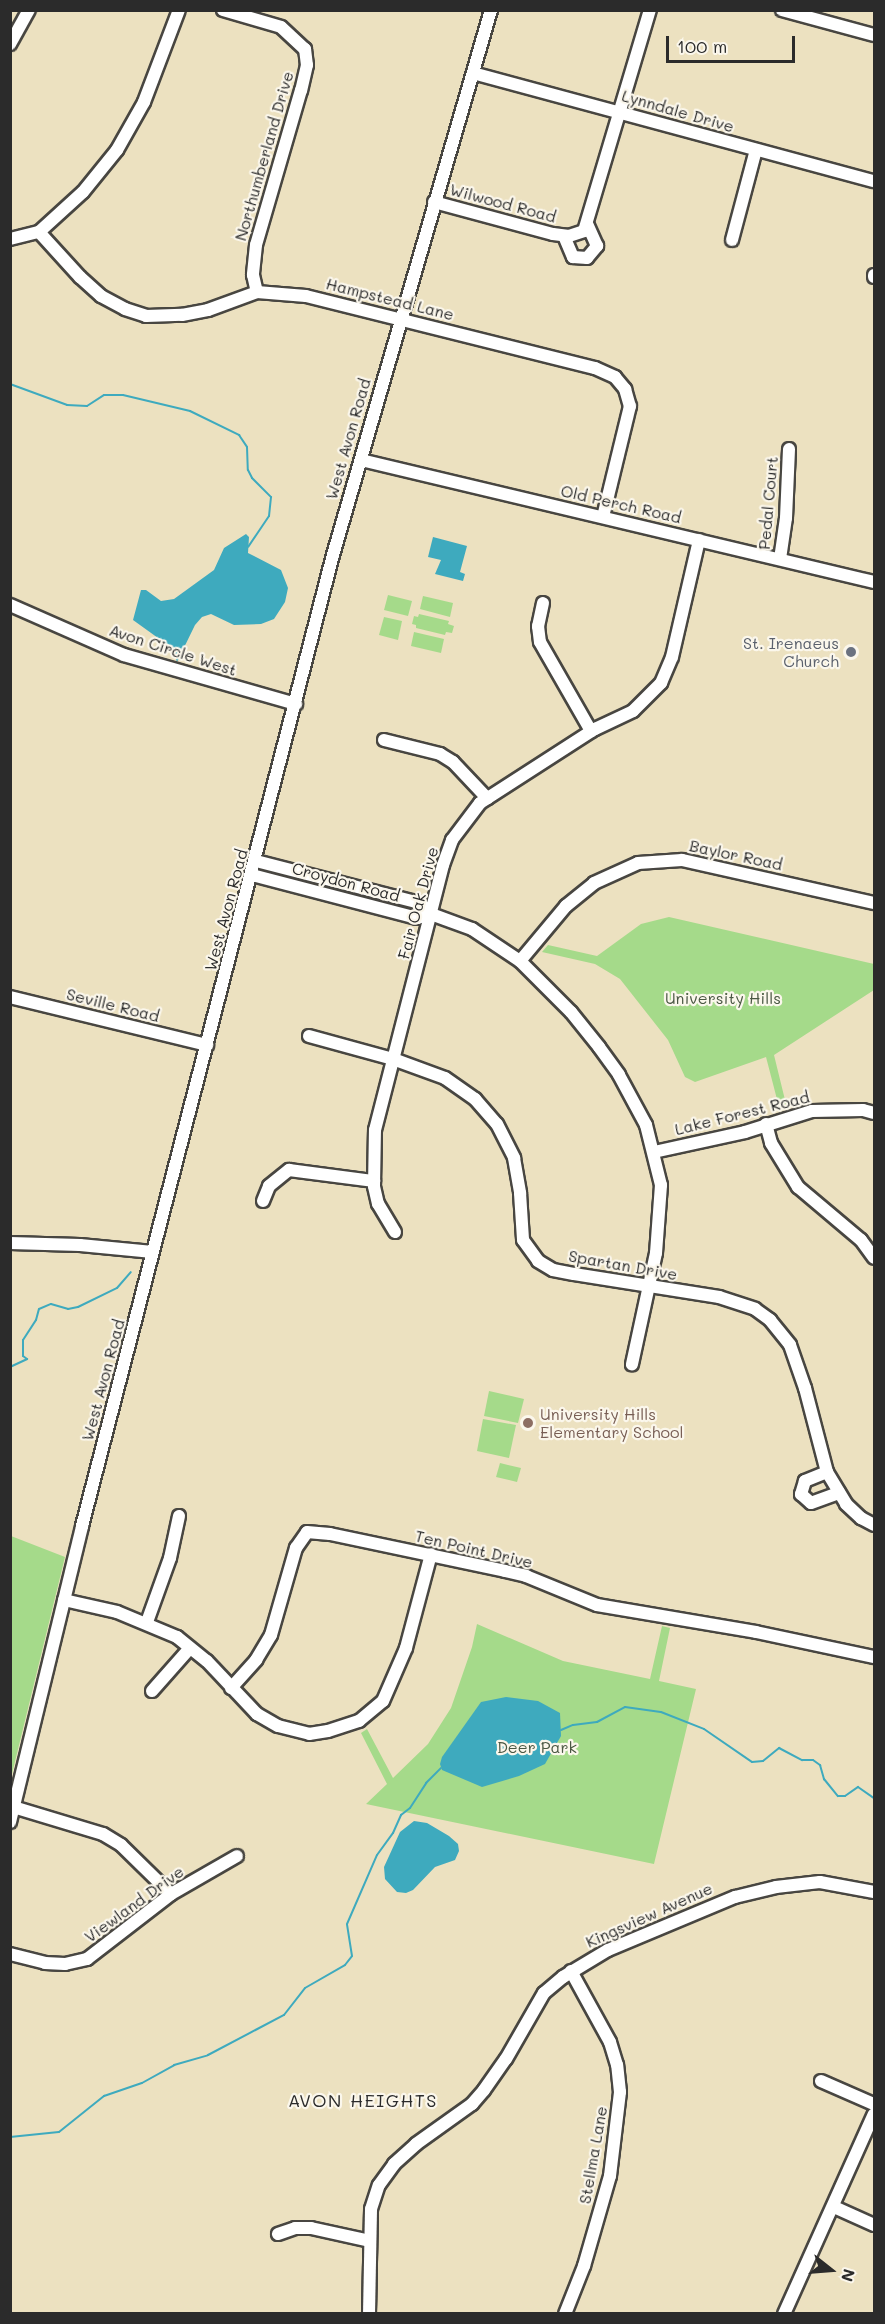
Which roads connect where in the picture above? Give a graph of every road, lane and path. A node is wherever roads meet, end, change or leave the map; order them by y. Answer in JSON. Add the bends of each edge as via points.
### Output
{"nodes":[{"id":1,"x":29,"y":10,"type":"edge"},
{"id":2,"x":179,"y":10,"type":"edge"},
{"id":3,"x":223,"y":10,"type":"edge"},
{"id":4,"x":491,"y":10,"type":"edge"},
{"id":5,"x":650,"y":10,"type":"edge"},
{"id":6,"x":782,"y":10,"type":"edge"},
{"id":7,"x":874,"y":35,"type":"edge"},
{"id":8,"x":10,"y":44,"type":"edge"},
{"id":9,"x":473,"y":73,"type":"junction"},
{"id":10,"x":621,"y":112,"type":"junction"},
{"id":11,"x":756,"y":150,"type":"junction"},
{"id":12,"x":874,"y":181,"type":"edge"},
{"id":13,"x":434,"y":202,"type":"junction"},
{"id":14,"x":587,"y":224,"type":"junction"},
{"id":15,"x":39,"y":232,"type":"junction"},
{"id":16,"x":564,"y":236,"type":"junction"},
{"id":17,"x":10,"y":239,"type":"edge"},
{"id":18,"x":732,"y":240,"type":"dead end"},
{"id":19,"x":257,"y":292,"type":"junction"},
{"id":20,"x":400,"y":319,"type":"junction"},
{"id":21,"x":789,"y":449,"type":"dead end"},
{"id":22,"x":361,"y":460,"type":"junction"},
{"id":23,"x":603,"y":517,"type":"junction"},
{"id":24,"x":699,"y":540,"type":"junction"},
{"id":25,"x":780,"y":559,"type":"junction"},
{"id":26,"x":874,"y":582,"type":"edge"},
{"id":27,"x":543,"y":603,"type":"dead end"},
{"id":28,"x":10,"y":605,"type":"edge"},
{"id":29,"x":296,"y":704,"type":"junction"},
{"id":30,"x":591,"y":731,"type":"junction"},
{"id":31,"x":384,"y":740,"type":"dead end"},
{"id":32,"x":487,"y":798,"type":"junction"},
{"id":33,"x":256,"y":861,"type":"junction"},
{"id":34,"x":252,"y":875,"type":"junction"},
{"id":35,"x":874,"y":903,"type":"edge"},
{"id":36,"x":431,"y":914,"type":"junction"},
{"id":37,"x":520,"y":961,"type":"junction"},
{"id":38,"x":10,"y":997,"type":"edge"},
{"id":39,"x":309,"y":1036,"type":"dead end"},
{"id":40,"x":207,"y":1045,"type":"junction"},
{"id":41,"x":393,"y":1059,"type":"junction"},
{"id":42,"x":873,"y":1109,"type":"edge"},
{"id":43,"x":766,"y":1124,"type":"junction"},
{"id":44,"x":654,"y":1152,"type":"junction"},
{"id":45,"x":374,"y":1181,"type":"junction"},
{"id":46,"x":263,"y":1201,"type":"dead end"},
{"id":47,"x":395,"y":1232,"type":"dead end"},
{"id":48,"x":10,"y":1243,"type":"edge"},
{"id":49,"x":153,"y":1252,"type":"junction"},
{"id":50,"x":874,"y":1258,"type":"edge"},
{"id":51,"x":648,"y":1287,"type":"junction"},
{"id":52,"x":632,"y":1364,"type":"dead end"},
{"id":53,"x":827,"y":1472,"type":"junction"},
{"id":54,"x":839,"y":1493,"type":"junction"},
{"id":55,"x":179,"y":1516,"type":"dead end"},
{"id":56,"x":874,"y":1525,"type":"edge"},
{"id":57,"x":431,"y":1554,"type":"junction"},
{"id":58,"x":64,"y":1600,"type":"junction"},
{"id":59,"x":147,"y":1622,"type":"junction"},
{"id":60,"x":190,"y":1648,"type":"junction"},
{"id":61,"x":874,"y":1657,"type":"edge"},
{"id":62,"x":231,"y":1688,"type":"junction"},
{"id":63,"x":152,"y":1691,"type":"dead end"},
{"id":64,"x":12,"y":1807,"type":"edge"},
{"id":65,"x":10,"y":1822,"type":"edge"},
{"id":66,"x":237,"y":1856,"type":"dead end"},
{"id":67,"x":874,"y":1892,"type":"edge"},
{"id":68,"x":171,"y":1894,"type":"junction"},
{"id":69,"x":10,"y":1954,"type":"edge"},
{"id":70,"x":571,"y":1971,"type":"junction"},
{"id":71,"x":821,"y":2081,"type":"dead end"},
{"id":72,"x":874,"y":2104,"type":"edge"},
{"id":73,"x":874,"y":2114,"type":"edge"},
{"id":74,"x":834,"y":2207,"type":"junction"},
{"id":75,"x":874,"y":2225,"type":"edge"},
{"id":76,"x":278,"y":2234,"type":"dead end"},
{"id":77,"x":370,"y":2241,"type":"junction"},
{"id":78,"x":369,"y":2313,"type":"edge"},
{"id":79,"x":565,"y":2313,"type":"edge"},
{"id":80,"x":784,"y":2313,"type":"edge"}],
"edges":[{"from":1,"to":8,"type":"street"},
{"from":2,"to":15,"type":"street","via":[[144,102],[117,150],[83,192]]},
{"from":3,"to":19,"type":"street","name":"Northumberland Drive","via":[[281,27],[305,48],[302,90],[256,245],[253,274]]},
{"from":4,"to":9,"type":"street","name":"West Avon Road"},
{"from":5,"to":10,"type":"street"},
{"from":6,"to":7,"type":"street"},
{"from":9,"to":10,"type":"street","name":"Lynndale Drive"},
{"from":9,"to":13,"type":"street","name":"West Avon Road"},
{"from":10,"to":11,"type":"street","name":"Lynndale Drive"},
{"from":10,"to":14,"type":"street"},
{"from":11,"to":12,"type":"street","name":"Lynndale Drive"},
{"from":11,"to":18,"type":"street"},
{"from":13,"to":16,"type":"street","name":"Wilwood Road"},
{"from":13,"to":20,"type":"street","name":"West Avon Road"},
{"from":14,"to":16,"type":"street","name":"Wilwood Road","via":[[578,235]]},
{"from":14,"to":16,"type":"street","name":"Wilwood Road","via":[[597,246],[587,258],[573,257]]},
{"from":15,"to":17,"type":"street"},
{"from":15,"to":19,"type":"street","name":"Hampstead Lane","via":[[101,296],[146,316],[208,310]]},
{"from":19,"to":20,"type":"street","name":"Hampstead Lane","via":[[306,296]]},
{"from":20,"to":22,"type":"street","name":"West Avon Road"},
{"from":20,"to":23,"type":"street","name":"Hampstead Lane","via":[[595,368],[615,377],[626,389],[630,406]]},
{"from":21,"to":25,"type":"street","name":"Pedal Court"},
{"from":22,"to":23,"type":"street","name":"Old Perch Road"},
{"from":22,"to":29,"type":"street","name":"West Avon Road"},
{"from":23,"to":24,"type":"street","name":"Old Perch Road"},
{"from":24,"to":25,"type":"street","name":"Old Perch Road"},
{"from":24,"to":30,"type":"street","name":"Fair Oak Drive","via":[[661,683],[633,711]]},
{"from":25,"to":26,"type":"street","name":"Old Perch Road"},
{"from":27,"to":30,"type":"street","via":[[538,626],[540,642]]},
{"from":28,"to":29,"type":"street","name":"Avon Circle West","via":[[124,655]]},
{"from":29,"to":33,"type":"street","name":"West Avon Road"},
{"from":30,"to":32,"type":"street","name":"Fair Oak Drive"},
{"from":31,"to":32,"type":"street","via":[[447,758]]},
{"from":32,"to":36,"type":"street","name":"Fair Oak Drive","via":[[452,840]]},
{"from":33,"to":34,"type":"street","name":"West Avon Road"},
{"from":33,"to":36,"type":"street","name":"Croydon Road","via":[[420,903]]},
{"from":34,"to":36,"type":"street","name":"Croydon Road","via":[[417,918]]},
{"from":34,"to":40,"type":"street","name":"West Avon Road"},
{"from":35,"to":37,"type":"street","name":"Baylor Road","via":[[682,860],[638,863],[594,884],[566,906]]},
{"from":36,"to":37,"type":"street","name":"Croydon Road","via":[[472,929]]},
{"from":36,"to":41,"type":"street","name":"Fair Oak Drive"},
{"from":37,"to":44,"type":"street","name":"Croydon Road","via":[[572,1012],[599,1047],[640,1112]]},
{"from":38,"to":40,"type":"street","name":"Seville Road"},
{"from":39,"to":41,"type":"street","name":"Spartan Drive"},
{"from":40,"to":49,"type":"street","name":"West Avon Road"},
{"from":41,"to":45,"type":"street","name":"Fair Oak Drive","via":[[375,1130]]},
{"from":41,"to":51,"type":"street","name":"Spartan Drive","via":[[445,1078],[475,1099],[497,1124],[514,1158],[523,1240],[538,1261],[553,1270]]},
{"from":42,"to":43,"type":"street","name":"Lake Forest Road","via":[[812,1111]]},
{"from":43,"to":44,"type":"street","name":"Lake Forest Road"},
{"from":43,"to":50,"type":"street","via":[[771,1143],[798,1187],[861,1240]]},
{"from":44,"to":51,"type":"street","name":"Croydon Road","via":[[661,1197],[656,1253]]},
{"from":45,"to":46,"type":"street","via":[[289,1170],[269,1186]]},
{"from":45,"to":47,"type":"street","name":"Fair Oak Drive","via":[[378,1204]]},
{"from":48,"to":49,"type":"street"},
{"from":49,"to":58,"type":"street","name":"West Avon Road"},
{"from":51,"to":52,"type":"street","name":"Croydon Road"},
{"from":51,"to":53,"type":"street","name":"Spartan Drive","via":[[736,1302],[755,1309],[781,1330],[805,1388]]},
{"from":53,"to":54,"type":"street","name":"Spartan Drive"},
{"from":53,"to":54,"type":"street","via":[[805,1481],[801,1494],[811,1503]]},
{"from":54,"to":56,"type":"street","name":"Spartan Drive","via":[[861,1518]]},
{"from":55,"to":59,"type":"street","via":[[170,1558]]},
{"from":57,"to":61,"type":"street","name":"Ten Point Drive","via":[[526,1576],[597,1605]]},
{"from":57,"to":62,"type":"street","name":"Ten Point Drive","via":[[307,1532],[296,1548],[268,1642]]},
{"from":57,"to":62,"type":"street","via":[[396,1677],[383,1701],[359,1721],[309,1734],[294,1731],[257,1714]]},
{"from":58,"to":59,"type":"street"},
{"from":58,"to":64,"type":"street","name":"West Avon Road"},
{"from":59,"to":60,"type":"street"},
{"from":60,"to":62,"type":"street"},
{"from":60,"to":63,"type":"street"},
{"from":64,"to":65,"type":"street","name":"West Avon Road"},
{"from":64,"to":68,"type":"street","via":[[103,1834],[122,1845]]},
{"from":66,"to":68,"type":"street","name":"Viewland Drive"},
{"from":67,"to":70,"type":"street","name":"Kingsview Avenue","via":[[820,1882],[735,1897],[608,1950]]},
{"from":68,"to":69,"type":"street","name":"Viewland Drive","via":[[87,1959],[45,1963]]},
{"from":70,"to":77,"type":"street","name":"Kingsview Avenue","via":[[544,1993],[506,2059],[472,2103],[394,2164],[379,2185],[371,2209]]},
{"from":70,"to":79,"type":"street","name":"Stellma Lane","via":[[610,2042],[620,2092],[610,2176],[584,2266]]},
{"from":71,"to":72,"type":"street"},
{"from":73,"to":74,"type":"street"},
{"from":74,"to":75,"type":"street"},
{"from":74,"to":80,"type":"street"},
{"from":76,"to":77,"type":"street","via":[[311,2228]]},
{"from":77,"to":78,"type":"street","name":"Kingsview Avenue"}]}
